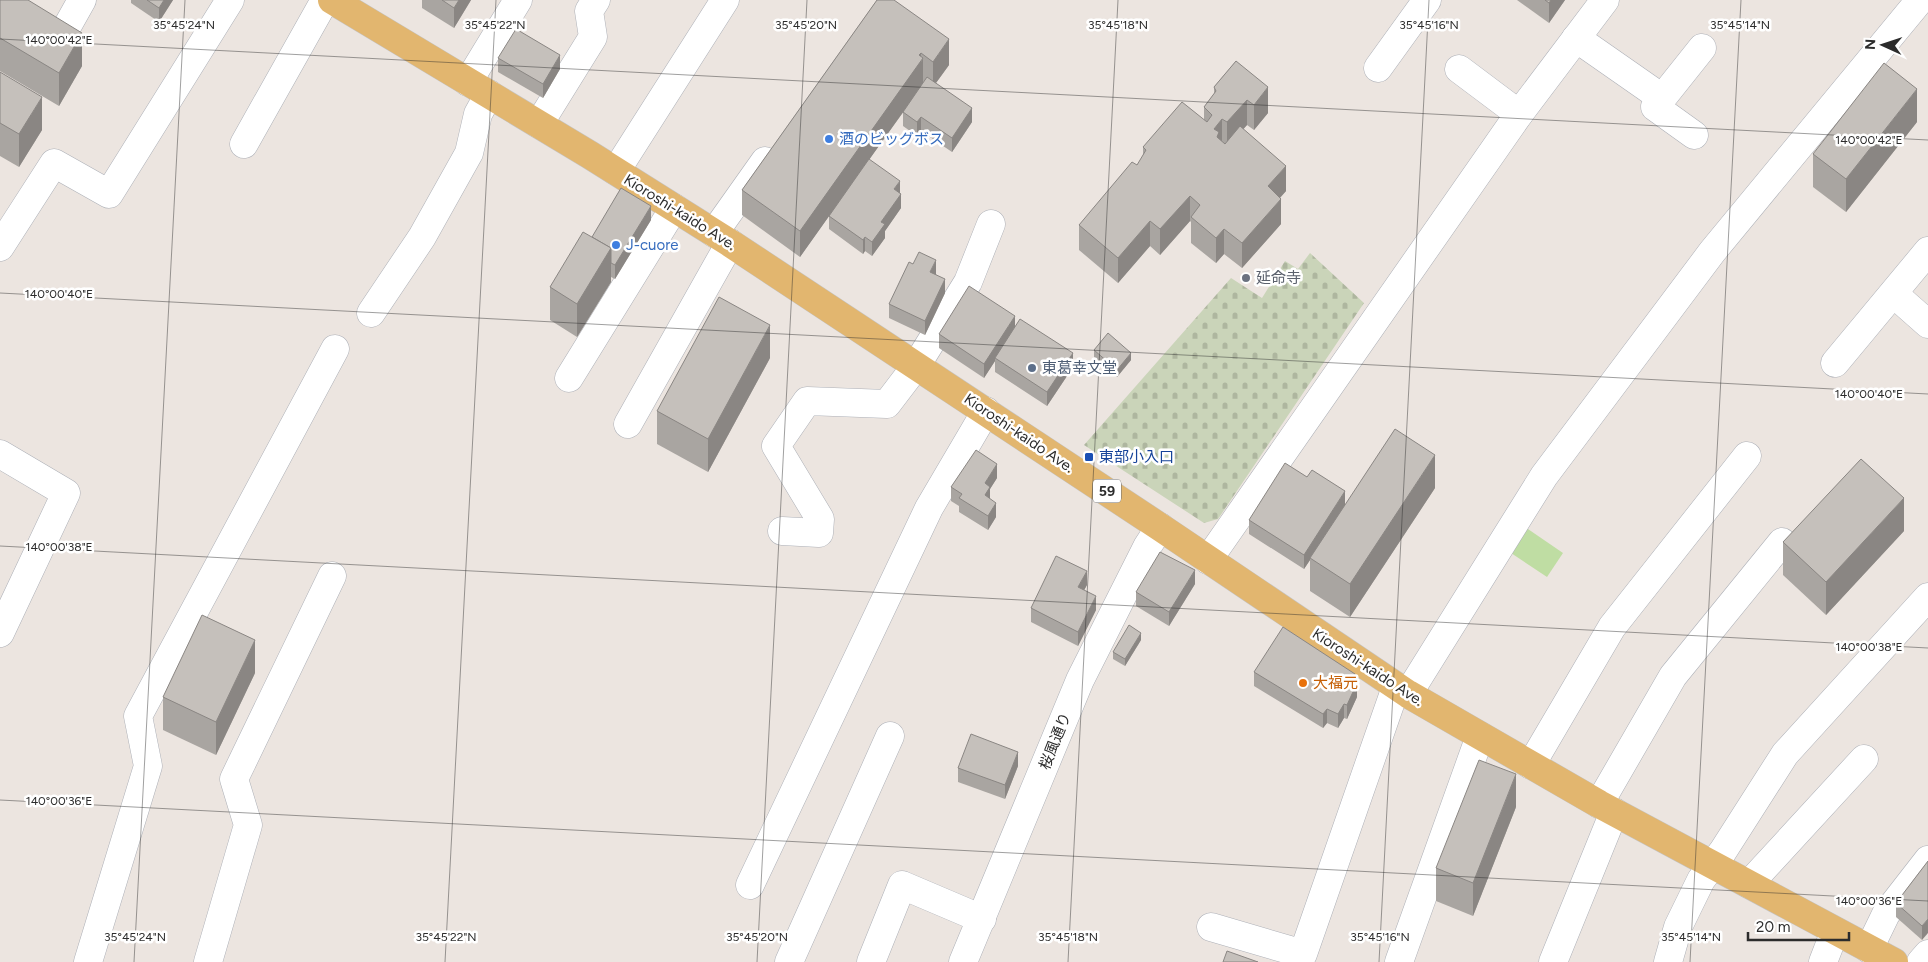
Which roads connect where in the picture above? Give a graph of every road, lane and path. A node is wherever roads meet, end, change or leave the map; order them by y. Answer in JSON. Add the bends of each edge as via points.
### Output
{"nodes":[{"id":1,"x":82,"y":0,"type":"edge"},
{"id":2,"x":230,"y":0,"type":"edge"},
{"id":3,"x":325,"y":0,"type":"edge"},
{"id":4,"x":332,"y":0,"type":"edge"},
{"id":5,"x":518,"y":0,"type":"edge"},
{"id":6,"x":596,"y":0,"type":"edge"},
{"id":7,"x":725,"y":0,"type":"edge"},
{"id":8,"x":1427,"y":0,"type":"edge"},
{"id":9,"x":1605,"y":0,"type":"edge"},
{"id":10,"x":1920,"y":0,"type":"edge"},
{"id":11,"x":64,"y":32,"type":"edge"},
{"id":12,"x":1576,"y":38,"type":"junction"},
{"id":13,"x":1702,"y":48,"type":"dead end"},
{"id":14,"x":1378,"y":68,"type":"dead end"},
{"id":15,"x":1459,"y":69,"type":"dead end"},
{"id":16,"x":478,"y":88,"type":"junction"},
{"id":17,"x":1662,"y":98,"type":"junction"},
{"id":18,"x":1519,"y":114,"type":"junction"},
{"id":19,"x":539,"y":124,"type":"junction"},
{"id":20,"x":1694,"y":135,"type":"dead end"},
{"id":21,"x":780,"y":139,"type":"edge"},
{"id":22,"x":244,"y":144,"type":"dead end"},
{"id":23,"x":616,"y":171,"type":"junction"},
{"id":24,"x":674,"y":208,"type":"junction"},
{"id":25,"x":991,"y":224,"type":"dead end"},
{"id":26,"x":722,"y":238,"type":"junction"},
{"id":27,"x":0,"y":247,"type":"edge"},
{"id":28,"x":1928,"y":251,"type":"edge"},
{"id":29,"x":1894,"y":294,"type":"junction"},
{"id":30,"x":372,"y":313,"type":"dead end"},
{"id":31,"x":1928,"y":324,"type":"edge"},
{"id":32,"x":335,"y":349,"type":"dead end"},
{"id":33,"x":1835,"y":363,"type":"dead end"},
{"id":34,"x":916,"y":366,"type":"junction"},
{"id":35,"x":568,"y":378,"type":"dead end"},
{"id":36,"x":986,"y":411,"type":"junction"},
{"id":37,"x":628,"y":424,"type":"dead end"},
{"id":38,"x":0,"y":454,"type":"edge"},
{"id":39,"x":1747,"y":456,"type":"dead end"},
{"id":40,"x":1160,"y":527,"type":"junction"},
{"id":41,"x":782,"y":531,"type":"dead end"},
{"id":42,"x":1782,"y":542,"type":"edge"},
{"id":43,"x":1208,"y":560,"type":"junction"},
{"id":44,"x":332,"y":576,"type":"dead end"},
{"id":45,"x":1928,"y":597,"type":"edge"},
{"id":46,"x":0,"y":634,"type":"edge"},
{"id":47,"x":1402,"y":691,"type":"junction"},
{"id":48,"x":890,"y":736,"type":"dead end"},
{"id":49,"x":1480,"y":736,"type":"junction"},
{"id":50,"x":1864,"y":760,"type":"dead end"},
{"id":51,"x":1531,"y":765,"type":"junction"},
{"id":52,"x":1607,"y":808,"type":"junction"},
{"id":53,"x":1928,"y":860,"type":"edge"},
{"id":54,"x":1714,"y":864,"type":"junction"},
{"id":55,"x":1748,"y":884,"type":"junction"},
{"id":56,"x":750,"y":885,"type":"dead end"},
{"id":57,"x":982,"y":919,"type":"junction"},
{"id":58,"x":1211,"y":927,"type":"dead end"},
{"id":59,"x":1835,"y":930,"type":"junction"},
{"id":60,"x":1869,"y":949,"type":"junction"},
{"id":61,"x":1928,"y":954,"type":"edge"},
{"id":62,"x":88,"y":962,"type":"edge"},
{"id":63,"x":208,"y":962,"type":"edge"},
{"id":64,"x":789,"y":962,"type":"edge"},
{"id":65,"x":871,"y":962,"type":"edge"},
{"id":66,"x":963,"y":962,"type":"edge"},
{"id":67,"x":1399,"y":962,"type":"edge"},
{"id":68,"x":1553,"y":962,"type":"edge"},
{"id":69,"x":1668,"y":962,"type":"edge"},
{"id":70,"x":1823,"y":962,"type":"edge"},
{"id":71,"x":1894,"y":962,"type":"edge"},
{"id":72,"x":1921,"y":962,"type":"edge"}],
"edges":[{"from":1,"to":11,"type":"street"},
{"from":2,"to":27,"type":"street","via":[[109,194],[54,163]]},
{"from":3,"to":22,"type":"street"},
{"from":4,"to":16,"type":"main road","name":"Kioroshi-kaido Ave.","number":"59"},
{"from":5,"to":16,"type":"street"},
{"from":6,"to":19,"type":"street","via":[[589,12],[593,37]]},
{"from":7,"to":23,"type":"street"},
{"from":8,"to":14,"type":"street"},
{"from":9,"to":12,"type":"street"},
{"from":10,"to":47,"type":"street","via":[[1712,252],[1544,476]]},
{"from":12,"to":17,"type":"street"},
{"from":12,"to":18,"type":"street"},
{"from":13,"to":17,"type":"street"},
{"from":15,"to":18,"type":"street"},
{"from":16,"to":19,"type":"main road","name":"Kioroshi-kaido Ave.","number":"59"},
{"from":16,"to":30,"type":"street","via":[[478,114],[470,153],[422,237]]},
{"from":17,"to":20,"type":"street","via":[[1655,107]]},
{"from":18,"to":43,"type":"street"},
{"from":19,"to":23,"type":"main road","name":"Kioroshi-kaido Ave.","number":"59"},
{"from":21,"to":26,"type":"street"},
{"from":23,"to":24,"type":"main road","name":"Kioroshi-kaido Ave.","number":"59"},
{"from":24,"to":26,"type":"main road","name":"Kioroshi-kaido Ave.","number":"59"},
{"from":24,"to":35,"type":"street"},
{"from":25,"to":34,"type":"street","via":[[968,282]]},
{"from":26,"to":34,"type":"main road","name":"Kioroshi-kaido Ave.","number":"59"},
{"from":26,"to":37,"type":"street"},
{"from":28,"to":29,"type":"street"},
{"from":29,"to":31,"type":"street"},
{"from":29,"to":33,"type":"street"},
{"from":32,"to":62,"type":"street","via":[[138,716],[148,766]]},
{"from":34,"to":36,"type":"main road","name":"Kioroshi-kaido Ave.","number":"59"},
{"from":34,"to":41,"type":"street","via":[[887,404],[807,401],[776,446],[820,519],[819,533]]},
{"from":36,"to":40,"type":"main road","name":"Kioroshi-kaido Ave.","number":"59"},
{"from":36,"to":56,"type":"street","via":[[929,508]]},
{"from":38,"to":46,"type":"street","via":[[66,493]]},
{"from":39,"to":51,"type":"street","via":[[1612,627]]},
{"from":40,"to":43,"type":"main road","name":"Kioroshi-kaido Ave.","number":"59"},
{"from":40,"to":57,"type":"street","name":"桜風通り","via":[[1080,680]]},
{"from":42,"to":52,"type":"street","via":[[1673,676]]},
{"from":43,"to":47,"type":"main road","name":"Kioroshi-kaido Ave.","number":"59"},
{"from":44,"to":63,"type":"street","via":[[234,779],[248,824]]},
{"from":45,"to":54,"type":"street","via":[[1785,754]]},
{"from":47,"to":49,"type":"main road","name":"Kioroshi-kaido Ave.","number":"59"},
{"from":47,"to":58,"type":"street","via":[[1303,954]]},
{"from":48,"to":64,"type":"street"},
{"from":49,"to":51,"type":"main road","name":"Kioroshi-kaido Ave.","number":"59"},
{"from":49,"to":67,"type":"street"},
{"from":50,"to":55,"type":"street"},
{"from":51,"to":52,"type":"main road","name":"Kioroshi-kaido Ave.","number":"59"},
{"from":52,"to":54,"type":"main road","name":"Kioroshi-kaido Ave.","number":"59"},
{"from":52,"to":68,"type":"street"},
{"from":53,"to":60,"type":"street","via":[[1886,914]]},
{"from":54,"to":55,"type":"main road","name":"Kioroshi-kaido Ave.","number":"59"},
{"from":54,"to":69,"type":"street","via":[[1700,880],[1678,927]]},
{"from":55,"to":59,"type":"main road","name":"Kioroshi-kaido Ave.","number":"59"},
{"from":57,"to":65,"type":"street","via":[[902,885]]},
{"from":57,"to":66,"type":"street","name":"桜風通り"},
{"from":59,"to":60,"type":"main road","name":"Kioroshi-kaido Ave.","number":"59"},
{"from":59,"to":70,"type":"street"},
{"from":60,"to":71,"type":"main road","name":"Kioroshi-kaido Ave.","number":"59"},
{"from":61,"to":72,"type":"street"}]}
